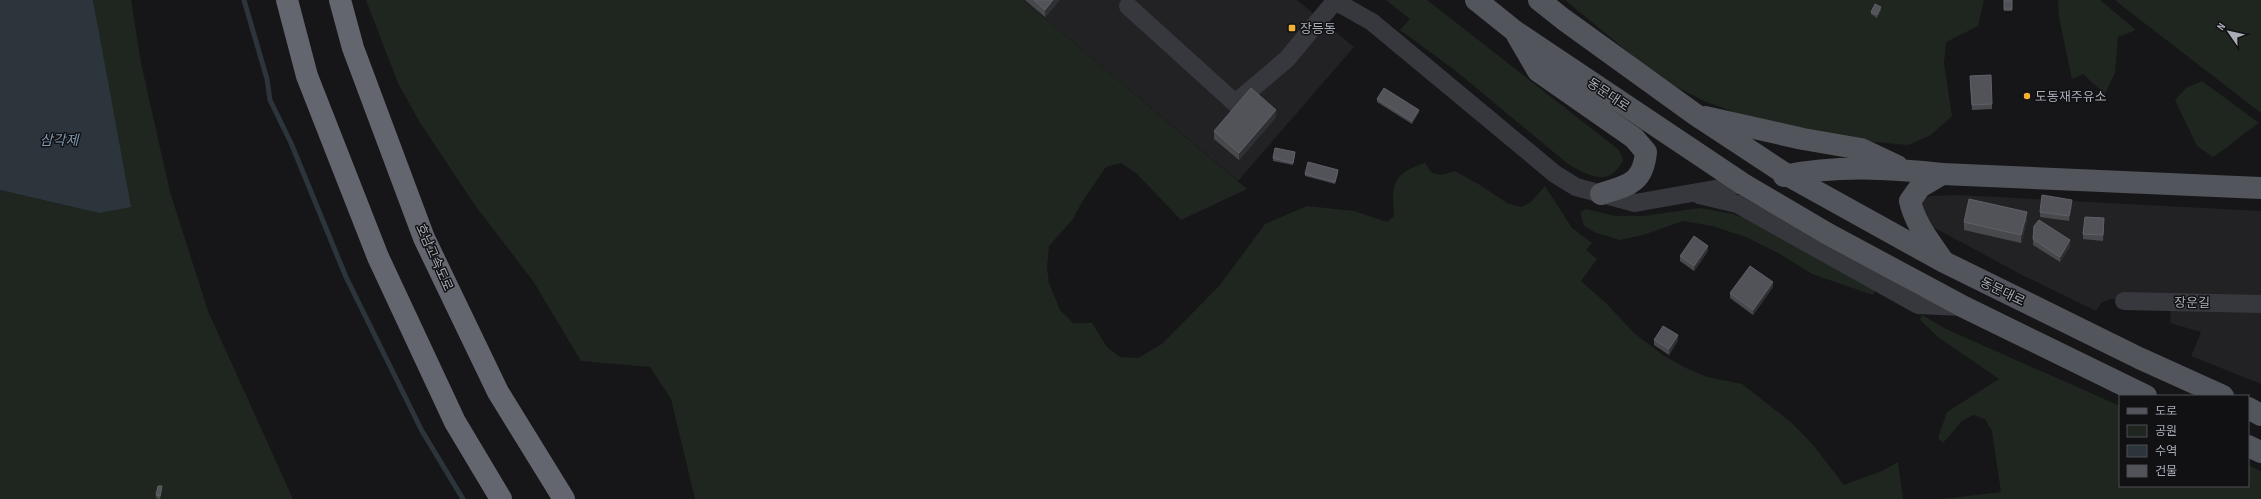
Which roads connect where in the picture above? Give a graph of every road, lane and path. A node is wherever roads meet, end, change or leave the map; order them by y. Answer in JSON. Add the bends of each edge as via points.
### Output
{"nodes":[{"id":1,"x":287,"y":0,"type":"edge"},
{"id":2,"x":340,"y":0,"type":"edge"},
{"id":3,"x":1476,"y":0,"type":"edge"},
{"id":4,"x":1539,"y":0,"type":"edge"},
{"id":5,"x":1334,"y":1,"type":"edge"},
{"id":6,"x":1128,"y":6,"type":"dead end"},
{"id":7,"x":1516,"y":32,"type":"junction"},
{"id":8,"x":1696,"y":115,"type":"junction"},
{"id":9,"x":1905,"y":170,"type":"junction"},
{"id":10,"x":1942,"y":174,"type":"junction"},
{"id":11,"x":1787,"y":175,"type":"junction"},
{"id":12,"x":1743,"y":184,"type":"junction"},
{"id":13,"x":2261,"y":188,"type":"edge"},
{"id":14,"x":1691,"y":193,"type":"junction"},
{"id":15,"x":1601,"y":194,"type":"junction"},
{"id":16,"x":1944,"y":262,"type":"junction"},
{"id":17,"x":2124,"y":301,"type":"dead end"},
{"id":18,"x":2261,"y":304,"type":"edge"},
{"id":19,"x":1964,"y":307,"type":"junction"},
{"id":20,"x":2144,"y":395,"type":"edge"},
{"id":21,"x":2221,"y":395,"type":"edge"},
{"id":22,"x":2249,"y":409,"type":"edge"},
{"id":23,"x":2261,"y":415,"type":"edge"},
{"id":24,"x":2249,"y":446,"type":"edge"},
{"id":25,"x":2261,"y":452,"type":"edge"},
{"id":26,"x":501,"y":499,"type":"edge"},
{"id":27,"x":564,"y":499,"type":"edge"}],
"edges":[{"from":1,"to":26,"type":"highway","via":[[307,76],[378,257],[455,422]]},
{"from":2,"to":27,"type":"highway","name":"호남고속도로","via":[[353,48],[424,238],[498,392]]},
{"from":3,"to":7,"type":"main road","name":"동문대로"},
{"from":4,"to":8,"type":"main road","name":"동문대로"},
{"from":5,"to":6,"type":"street","via":[[1287,59],[1235,103]]},
{"from":5,"to":15,"type":"street","via":[[1372,22],[1555,174],[1576,187]]},
{"from":7,"to":12,"type":"main road","name":"동문대로"},
{"from":7,"to":15,"type":"main road","via":[[1538,71],[1634,138],[1646,152],[1645,167],[1634,184]]},
{"from":8,"to":9,"type":"main road","via":[[1861,149]]},
{"from":8,"to":11,"type":"main road","name":"동문대로"},
{"from":9,"to":10,"type":"main road"},
{"from":9,"to":11,"type":"main road","via":[[1840,168]]},
{"from":10,"to":13,"type":"main road"},
{"from":10,"to":16,"type":"main road","via":[[1920,187],[1910,201],[1921,231]]},
{"from":11,"to":12,"type":"main road"},
{"from":11,"to":16,"type":"main road","name":"동문대로"},
{"from":12,"to":14,"type":"street"},
{"from":12,"to":19,"type":"main road","name":"동문대로","via":[[1828,234]]},
{"from":14,"to":15,"type":"street","via":[[1635,202]]},
{"from":14,"to":19,"type":"street","via":[[1737,204],[1918,305]]},
{"from":16,"to":21,"type":"main road","name":"동문대로","via":[[2139,358]]},
{"from":17,"to":18,"type":"street","name":"장운길"},
{"from":19,"to":20,"type":"main road","name":"동문대로"},
{"from":22,"to":23,"type":"main road"},
{"from":24,"to":25,"type":"main road"}]}
